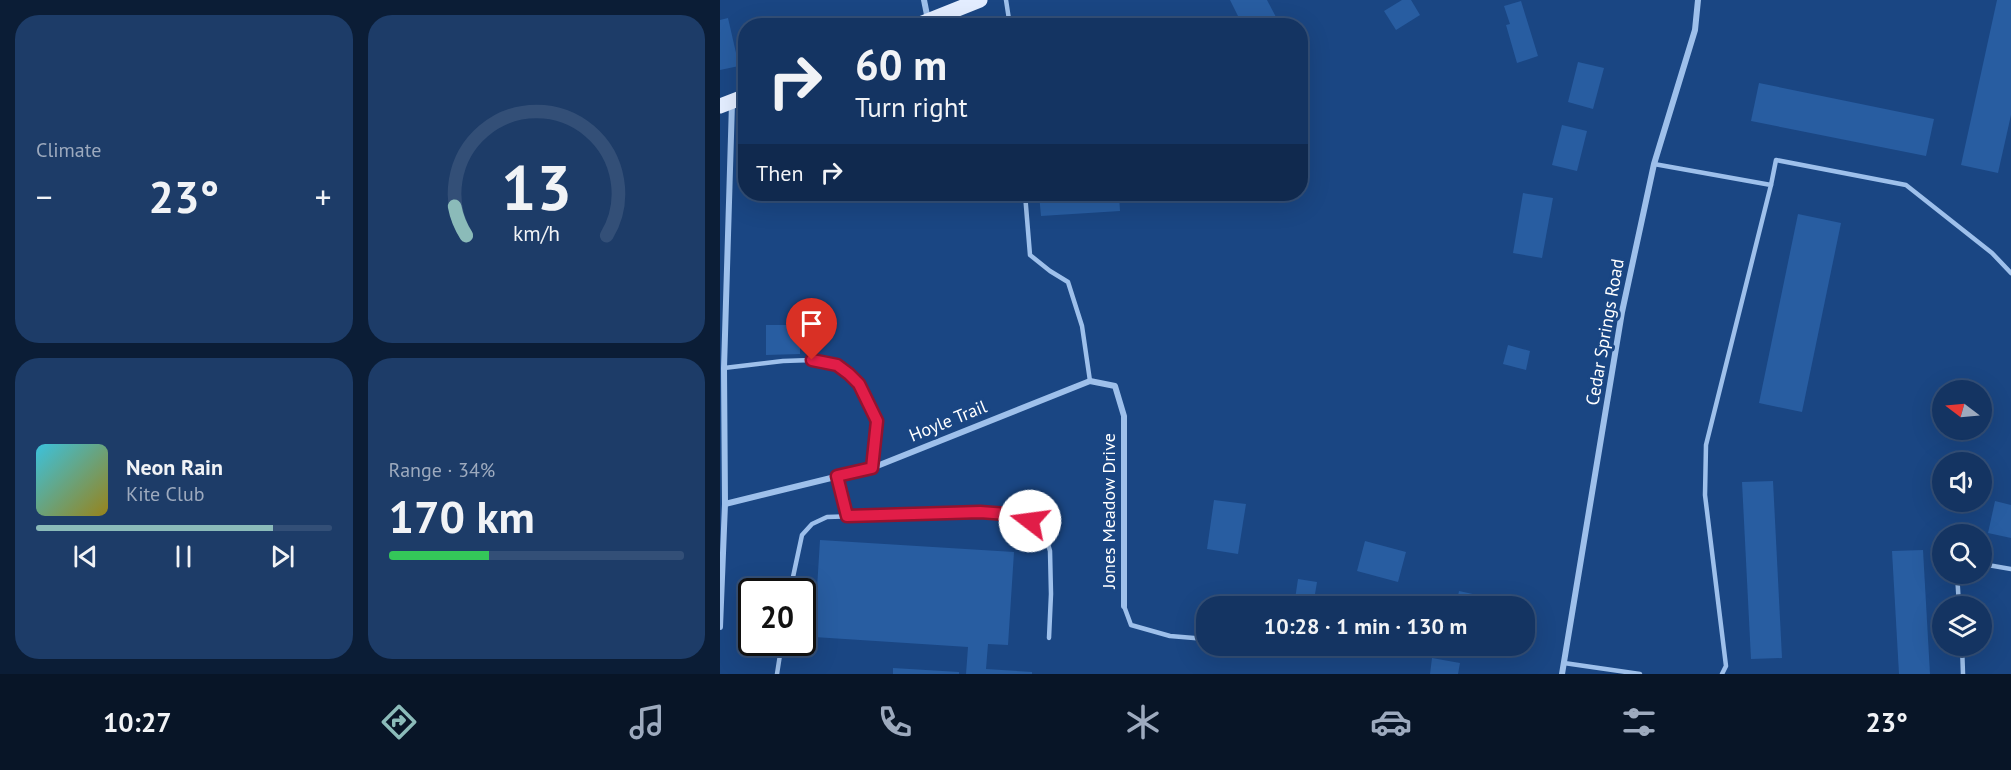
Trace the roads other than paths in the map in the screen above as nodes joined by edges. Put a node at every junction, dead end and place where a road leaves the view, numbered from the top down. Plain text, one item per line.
1 (924, 0) edge
2 (981, 0) edge
3 (1006, 0) edge
4 (1698, 0) edge
5 (922, 18) edge
6 (935, 18) edge
7 (1009, 18) edge
8 (733, 101) edge
9 (1654, 164) junction
10 (1771, 185) junction
11 (1026, 201) edge
12 (2011, 273) edge
13 (724, 368) junction
14 (1090, 381) junction
15 (872, 468) junction
16 (837, 476) junction
17 (725, 504) junction
18 (847, 516) junction
19 (1992, 566) edge
20 (2011, 569) edge
21 (721, 575) edge
22 (793, 578) edge
23 (1124, 606) joint
24 (720, 627) edge
25 (1049, 638) dead end
26 (1196, 638) edge
27 (780, 656) edge
28 (1962, 656) edge
29 (1564, 663) junction
30 (777, 674) edge
31 (1562, 674) edge
32 (1640, 674) edge
33 (1722, 674) edge
34 (1963, 674) edge

1 - 5 street
2 - 6 main road
3 - 7 lane
4 - 9 street, Cedar Springs Road
8 - 13 street
9 - 10 lane
9 - 29 street, Cedar Springs Road
10 - 12 lane
10 - 33 lane
11 - 14 lane
13 - 15 lane
13 - 17 street
14 - 15 street, Hoyle Trail
14 - 23 street, Jones Meadow Drive
15 - 16 street, Hoyle Trail
16 - 17 street, Hoyle Trail
16 - 18 lane
17 - 21 street
18 - 22 lane
18 - 25 lane
19 - 20 lane
21 - 24 street
23 - 26 lane
27 - 30 lane
28 - 34 lane
29 - 31 street, Cedar Springs Road
29 - 32 lane

